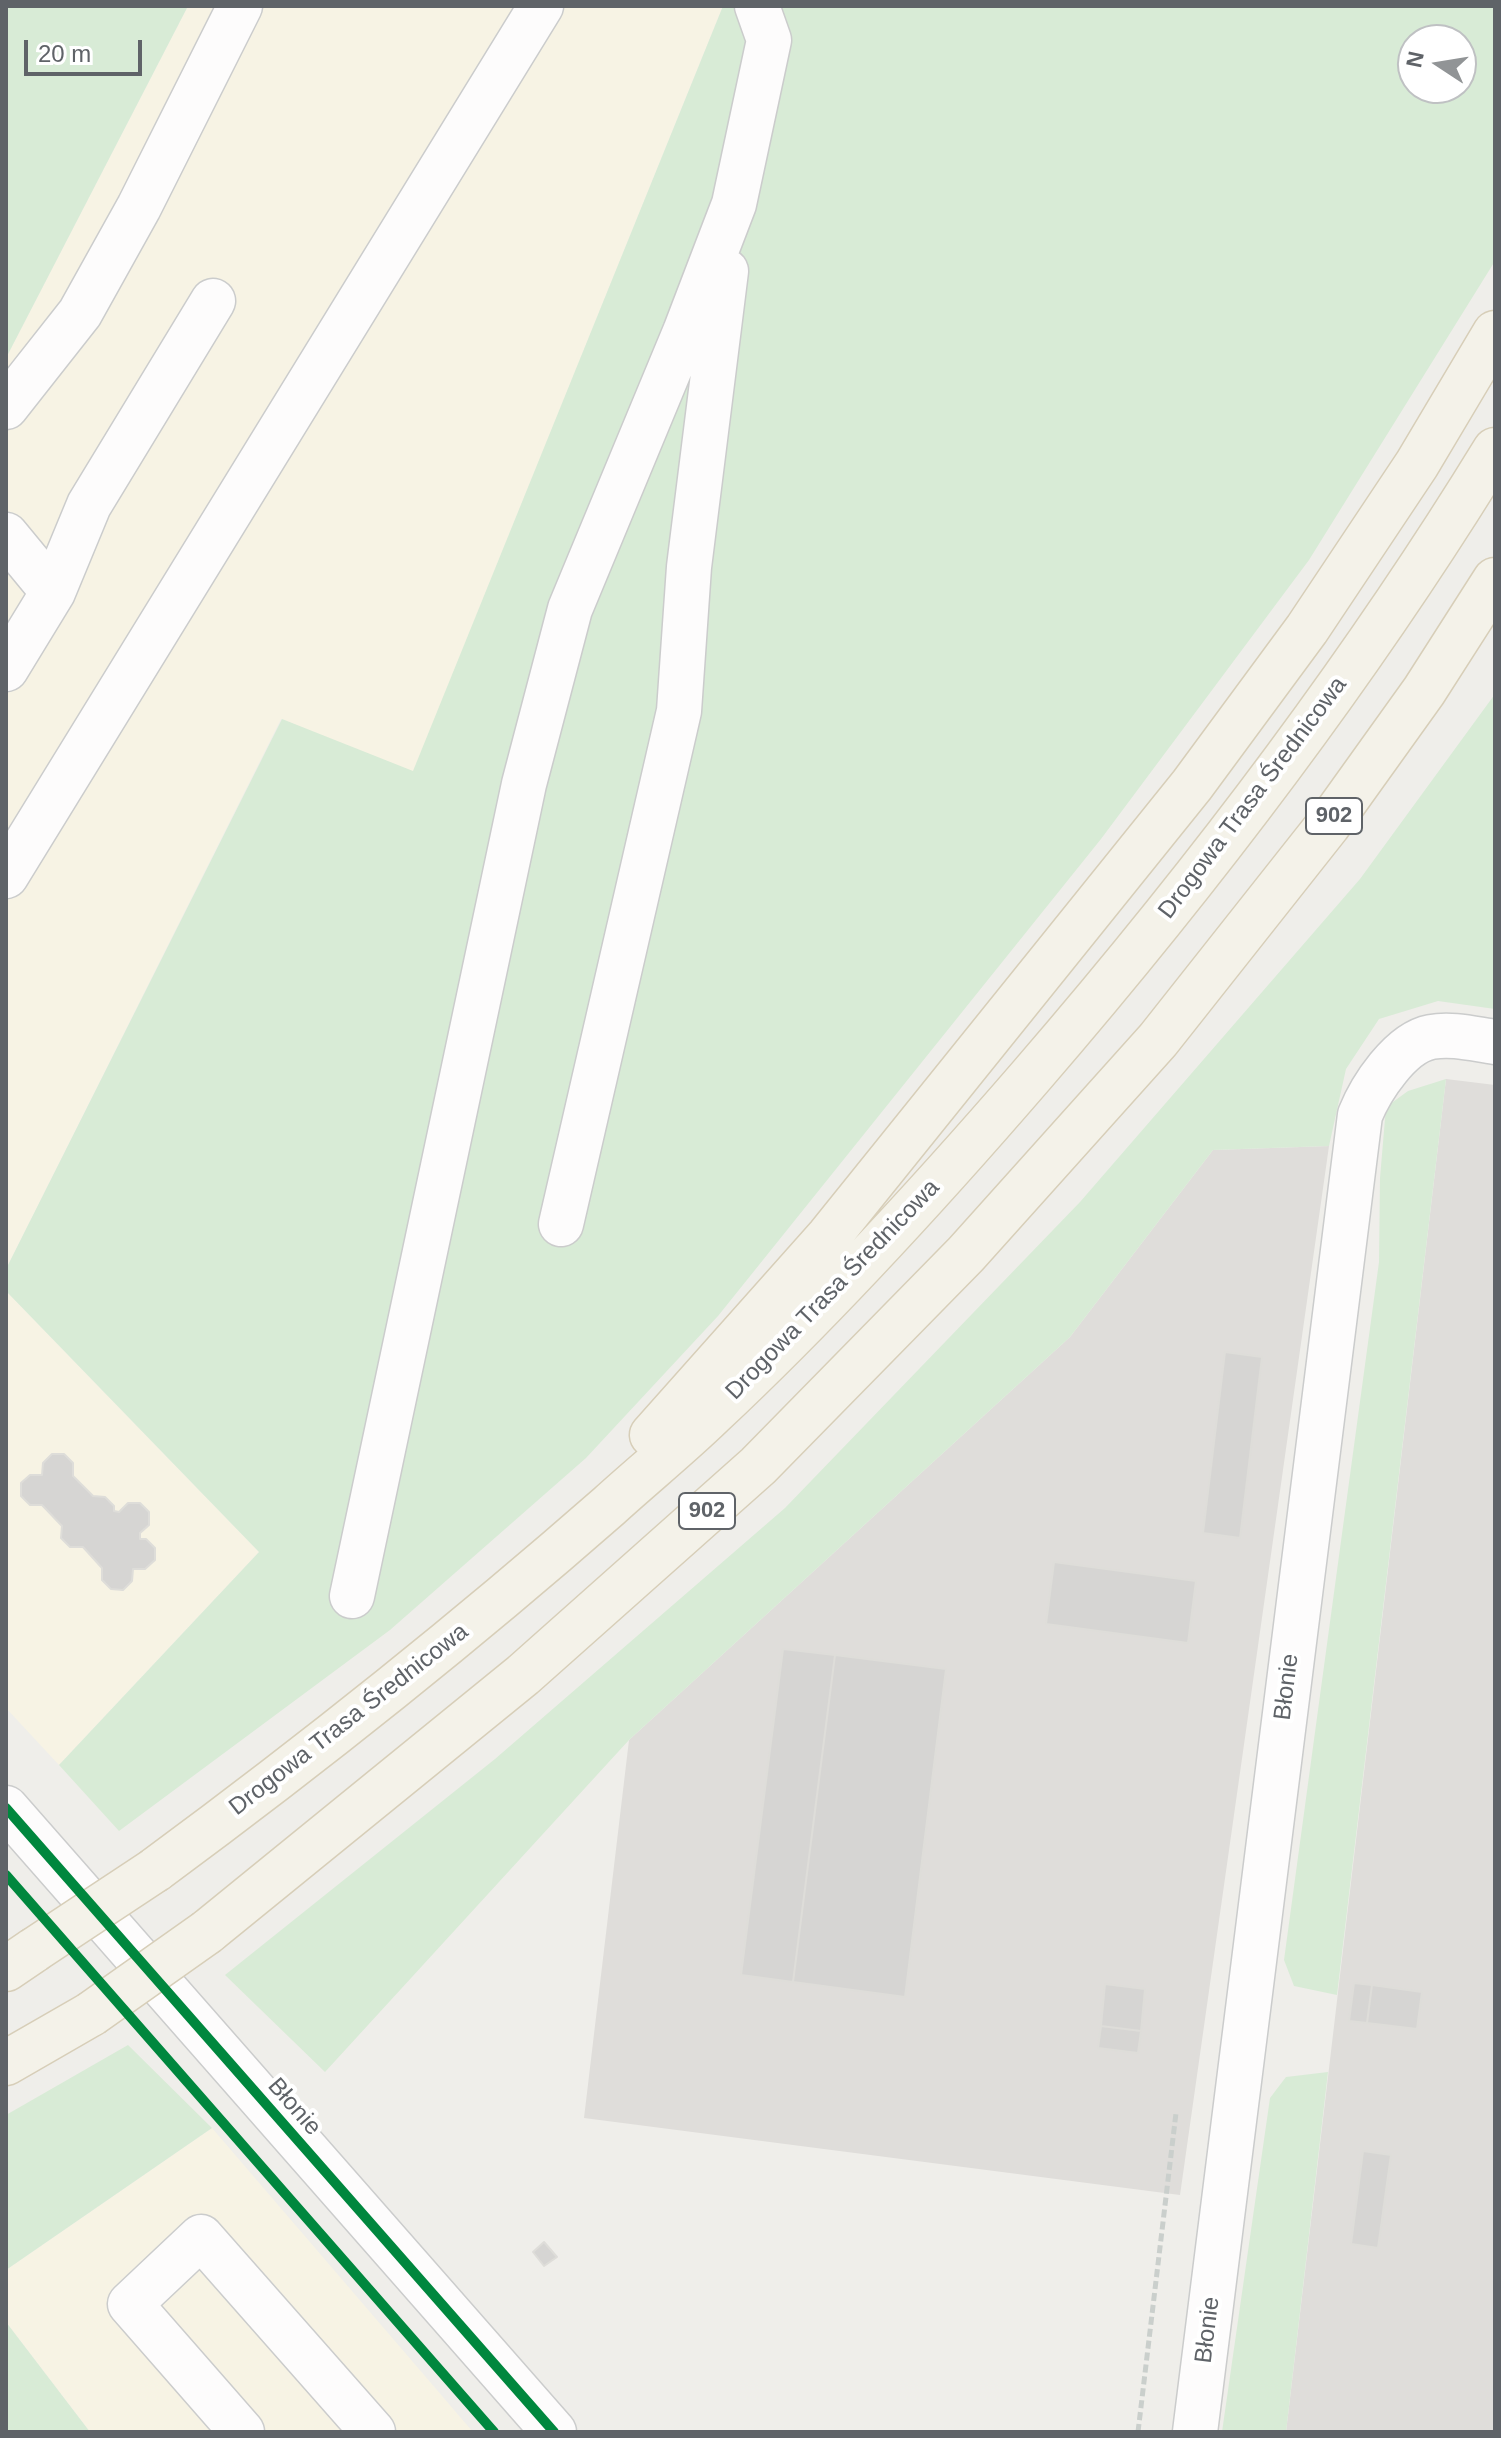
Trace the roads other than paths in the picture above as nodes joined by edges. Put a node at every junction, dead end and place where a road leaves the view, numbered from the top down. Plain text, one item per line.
1 (240, 6) edge
2 (541, 6) edge
3 (757, 6) edge
4 (734, 204) junction
5 (213, 301) dead end
6 (1495, 333) edge
7 (6, 407) edge
8 (1495, 450) edge
9 (6, 535) edge
10 (1495, 580) edge
11 (53, 592) junction
12 (6, 669) edge
13 (6, 876) edge
14 (1495, 1042) edge
15 (561, 1224) dead end
16 (522, 1582) junction
17 (352, 1596) dead end
18 (6, 1808) edge
19 (20, 1959) edge
20 (6, 2063) edge
21 (242, 2432) edge
22 (373, 2432) edge
23 (554, 2432) edge
24 (1195, 2432) edge

1 - 7 street
2 - 13 street
3 - 4 street
4 - 15 street
4 - 17 street
5 - 11 street
6 - 16 main road
8 - 16 main road, Drogowa Trasa Średnicowa
9 - 11 street
10 - 20 main road, 902, bridge
11 - 12 street
14 - 24 street, Błonie
16 - 19 main road, Drogowa Trasa Średnicowa, bridge
18 - 23 street, Błonie
21 - 22 street

